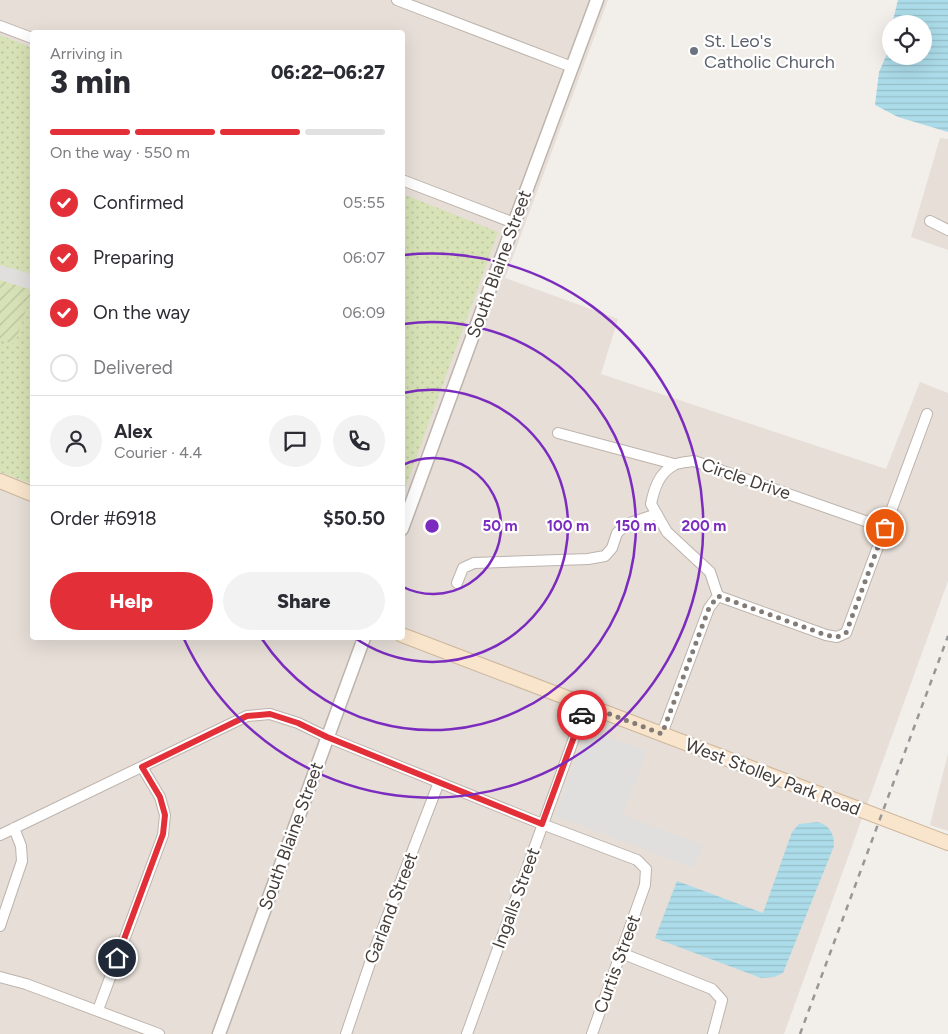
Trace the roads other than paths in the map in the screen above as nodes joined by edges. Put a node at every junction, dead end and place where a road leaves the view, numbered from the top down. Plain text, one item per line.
1 (397, 0) edge
2 (598, 0) edge
3 (0, 26) edge
4 (30, 37) edge
5 (572, 67) junction
6 (405, 181) edge
7 (930, 221) dead end
8 (514, 223) junction
9 (948, 230) edge
10 (927, 414) dead end
11 (558, 433) dead end
12 (674, 464) junction
13 (0, 481) edge
14 (30, 493) edge
15 (657, 514) junction
16 (405, 521) edge
17 (885, 528) junction
18 (458, 583) dead end
19 (718, 596) junction
20 (405, 636) edge
21 (363, 640) edge
22 (586, 705) junction
23 (662, 734) junction
24 (327, 737) junction
25 (142, 767) junction
26 (439, 782) junction
27 (542, 824) junction
28 (14, 828) junction
29 (0, 835) edge
30 (948, 843) edge
31 (0, 926) edge
32 (621, 953) junction
33 (0, 978) edge
34 (98, 1010) junction
35 (159, 1034) edge
36 (219, 1034) edge
37 (346, 1034) edge
38 (467, 1034) edge
39 (592, 1034) edge
40 (714, 1034) edge

1 - 5 street
2 - 5 street, South Blaine Street
3 - 4 street
5 - 8 street, South Blaine Street
6 - 8 street
7 - 9 street
8 - 16 street, South Blaine Street
10 - 17 street
11 - 12 street
12 - 15 street, Circle Drive
12 - 17 street, Circle Drive
13 - 14 main road
15 - 18 street
15 - 19 street, Circle Drive
17 - 19 street
19 - 23 street
20 - 22 main road, West Stolley Park Road
21 - 24 street, South Blaine Street
22 - 23 main road, West Stolley Park Road
22 - 27 street, Ingalls Street
23 - 30 main road, West Stolley Park Road
24 - 25 street
24 - 26 street
24 - 36 street, South Blaine Street
25 - 28 street
25 - 34 street
26 - 27 street
26 - 37 street, Garland Street
27 - 32 street, Curtis Street
27 - 38 street, Ingalls Street
28 - 29 street
28 - 31 street
32 - 39 street, Curtis Street
32 - 40 street
33 - 34 street
34 - 35 street

